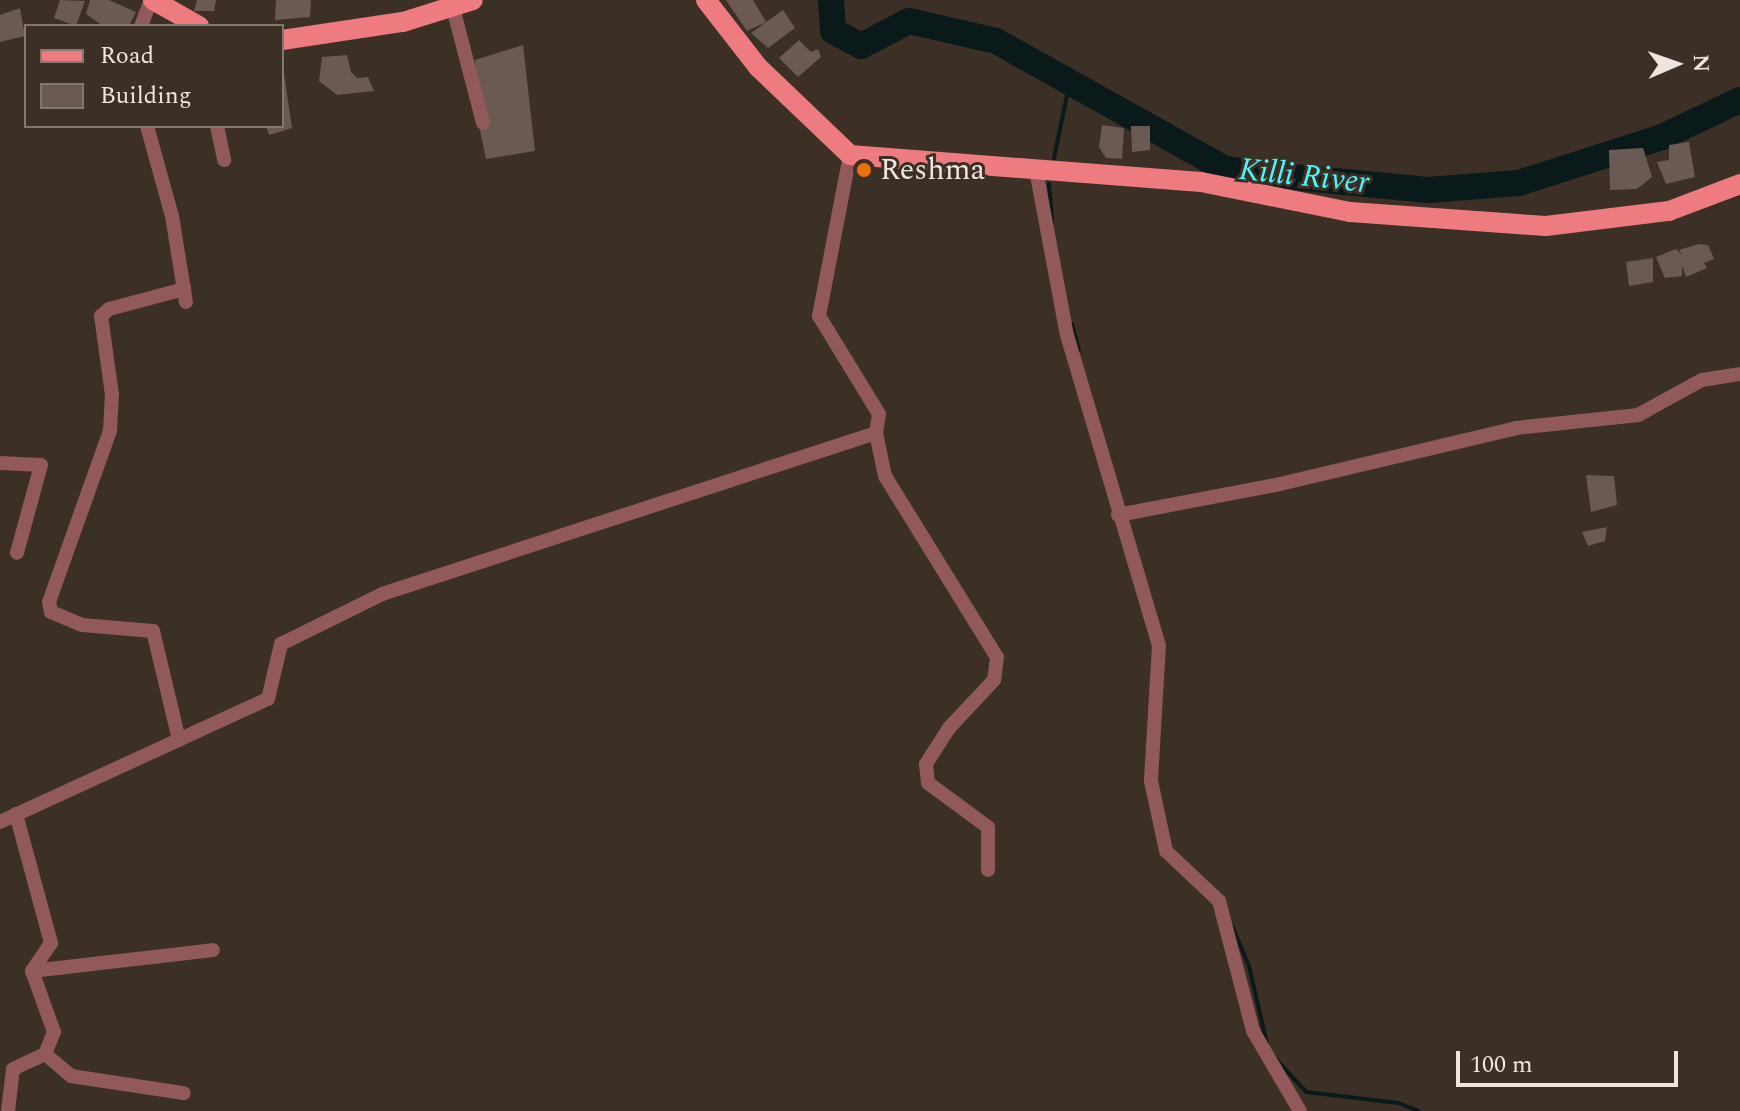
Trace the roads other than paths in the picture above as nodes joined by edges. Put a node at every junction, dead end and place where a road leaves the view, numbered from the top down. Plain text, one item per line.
1 (152, 0) edge
2 (706, 0) edge
3 (458, 2) edge
4 (142, 24) edge
5 (195, 24) edge
6 (284, 40) edge
7 (483, 123) dead end
8 (148, 128) edge
9 (217, 128) edge
10 (850, 155) junction
11 (224, 160) dead end
12 (1036, 170) junction
13 (1740, 184) edge
14 (1740, 374) edge
15 (876, 433) junction
16 (0, 463) edge
17 (1118, 515) junction
18 (17, 553) dead end
19 (179, 740) junction
20 (16, 814) junction
21 (0, 822) edge
22 (988, 870) dead end
23 (213, 950) dead end
24 (32, 971) junction
25 (45, 1054) junction
26 (184, 1093) dead end
27 (8, 1111) edge
28 (1300, 1111) edge

1 - 4 street
1 - 5 main road
2 - 10 main road
3 - 6 main road
3 - 7 street
8 - 19 street
9 - 11 street
10 - 12 main road
10 - 15 street
12 - 13 main road
12 - 17 street
14 - 17 street
15 - 19 street
15 - 22 street
16 - 18 street
17 - 28 street
19 - 20 street
20 - 21 street
20 - 24 street
23 - 24 street
24 - 25 street
25 - 26 street
25 - 27 street

